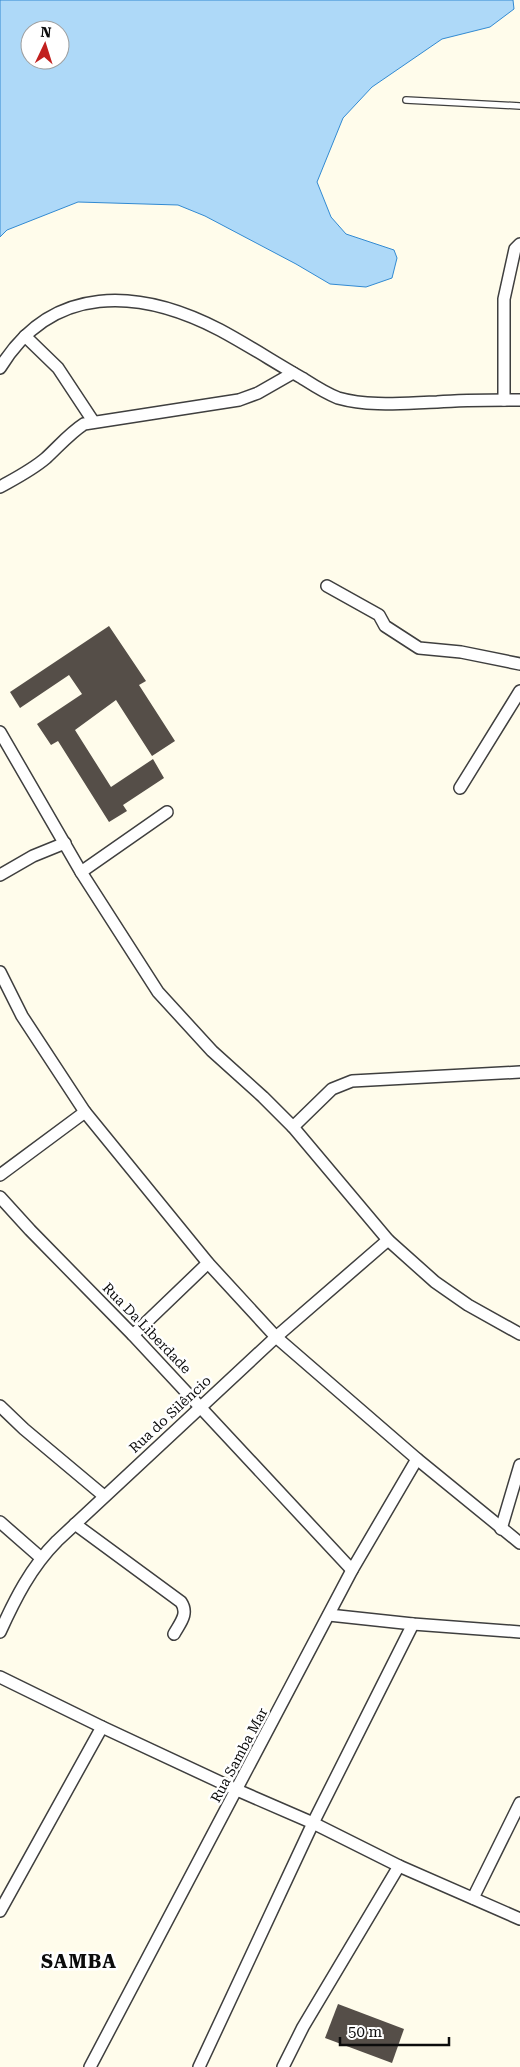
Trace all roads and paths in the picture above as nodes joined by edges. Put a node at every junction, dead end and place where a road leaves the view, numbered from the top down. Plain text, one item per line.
1 (406, 100) dead end
2 (520, 106) edge
3 (520, 244) edge
4 (25, 336) junction
5 (0, 368) edge
6 (293, 373) junction
7 (504, 400) junction
8 (520, 400) edge
9 (93, 421) junction
10 (0, 488) edge
11 (327, 586) dead end
12 (520, 664) edge
13 (520, 691) edge
14 (0, 732) edge
15 (460, 788) dead end
16 (167, 812) dead end
17 (65, 843) junction
18 (81, 872) junction
19 (0, 875) edge
20 (0, 972) edge
21 (520, 1072) edge
22 (85, 1112) junction
23 (293, 1127) junction
24 (0, 1175) edge
25 (0, 1197) edge
26 (388, 1240) junction
27 (208, 1263) junction
28 (520, 1334) edge
29 (133, 1335) junction
30 (276, 1337) junction
31 (0, 1406) edge
32 (200, 1406) junction
33 (417, 1459) junction
34 (520, 1465) edge
35 (104, 1496) junction
36 (0, 1522) edge
37 (75, 1524) junction
38 (501, 1529) junction
39 (520, 1543) edge
40 (40, 1558) junction
41 (352, 1570) junction
42 (329, 1615) junction
43 (413, 1624) junction
44 (0, 1632) edge
45 (520, 1632) edge
46 (174, 1634) dead end
47 (0, 1677) edge
48 (102, 1727) junction
49 (237, 1790) junction
50 (520, 1803) edge
51 (313, 1823) junction
52 (399, 1866) junction
53 (473, 1898) junction
54 (0, 1911) edge
55 (520, 1919) edge
56 (90, 2067) edge
57 (199, 2067) edge
58 (284, 2067) edge

1 - 2 lane
3 - 7 street
4 - 5 street
4 - 6 street
4 - 9 street
6 - 7 street
6 - 9 street
7 - 8 street
9 - 10 street
11 - 12 street
13 - 15 street
14 - 17 street
16 - 18 street
17 - 18 street
17 - 19 street
18 - 23 street
20 - 22 street
21 - 23 street
22 - 24 street
22 - 27 street
23 - 26 street
25 - 29 street, Rua Da Liberdade
26 - 28 street
26 - 30 street, Rua do Silêncio
27 - 29 street
27 - 30 street
29 - 32 street, Rua Da Liberdade
30 - 32 street, Rua do Silêncio
30 - 33 street
31 - 35 street
32 - 35 street, Rua do Silêncio
32 - 41 street, Rua Da Liberdade
33 - 38 street
33 - 41 street, Rua Samba Mar
34 - 38 street
35 - 37 street, Rua do Silêncio
36 - 40 street
37 - 40 street, Rua do Silêncio
37 - 46 street
38 - 39 street
40 - 44 street, Rua do Silêncio
41 - 42 street, Rua Samba Mar
42 - 43 street
42 - 49 street, Rua Samba Mar
43 - 45 street
43 - 51 street
47 - 48 street
48 - 49 street
48 - 54 street
49 - 51 street
49 - 56 street, Rua Samba Mar
50 - 53 street
51 - 52 street
51 - 57 street
52 - 53 street
52 - 58 street
53 - 55 street

